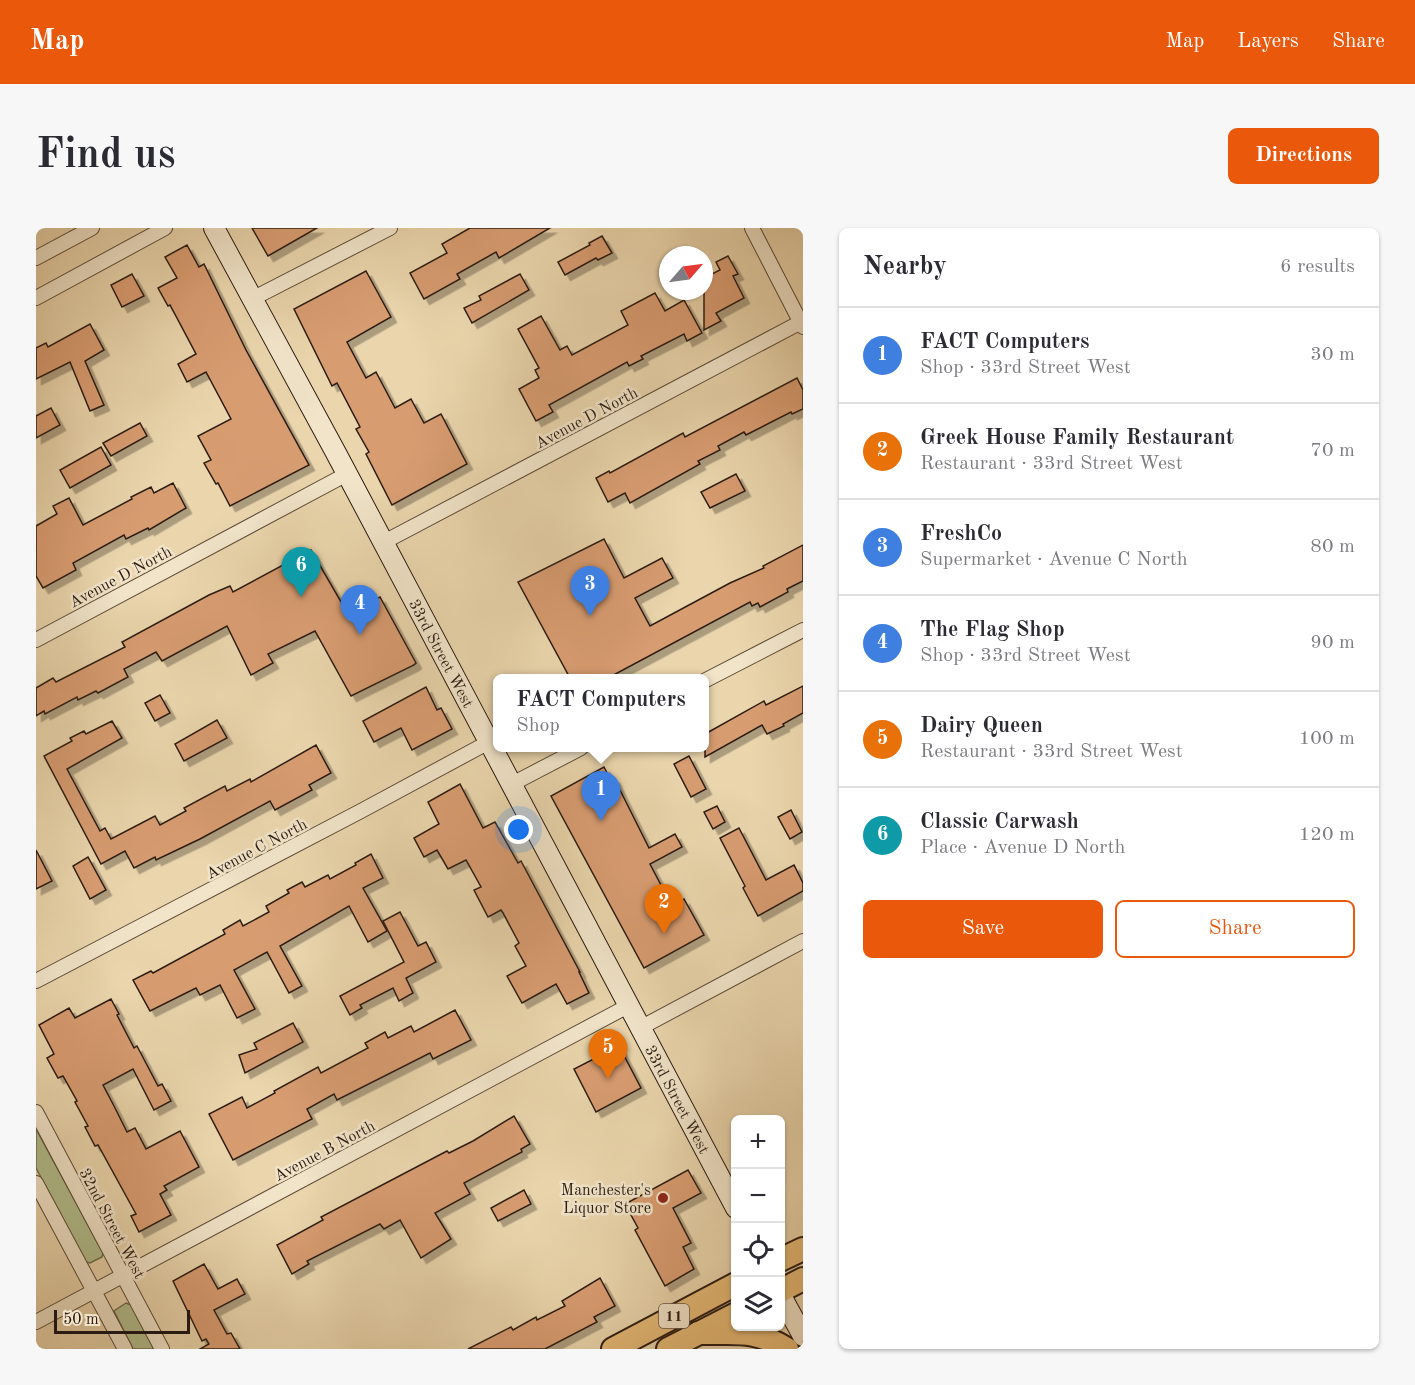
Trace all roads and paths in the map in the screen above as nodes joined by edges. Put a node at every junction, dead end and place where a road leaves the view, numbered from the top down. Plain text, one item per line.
1 (92, 228) edge
2 (165, 228) edge
3 (214, 228) edge
4 (390, 228) edge
5 (752, 228) edge
6 (36, 258) edge
7 (36, 298) edge
8 (252, 299) junction
9 (802, 323) edge
10 (347, 474) junction
11 (384, 542) junction
12 (803, 630) edge
13 (36, 640) edge
14 (709, 679) edge
15 (489, 742) junction
16 (493, 749) edge
17 (494, 752) edge
18 (572, 752) edge
19 (512, 784) junction
20 (803, 941) edge
21 (36, 981) edge
22 (628, 1006) junction
23 (640, 1028) junction
24 (36, 1112) edge
25 (36, 1183) edge
26 (731, 1200) edge
27 (803, 1249) edge
28 (785, 1258) edge
29 (122, 1276) junction
30 (803, 1279) edge
31 (731, 1286) edge
32 (785, 1289) edge
33 (94, 1291) junction
34 (785, 1302) edge
35 (731, 1316) edge
36 (36, 1322) edge
37 (698, 1333) junction
38 (803, 1336) edge
39 (125, 1349) edge
40 (162, 1349) edge
41 (613, 1349) edge
42 (668, 1349) edge
43 (787, 1349) edge

1 - 6 street
2 - 7 street
3 - 8 main road, 33rd Street West
4 - 8 street
5 - 9 street
8 - 10 main road, 33rd Street West
9 - 11 street, Avenue D North
10 - 11 main road, 33rd Street West
10 - 13 street, Avenue D North
11 - 15 main road, 33rd Street West
12 - 14 street
15 - 16 main road, 33rd Street West
15 - 21 street, Avenue C North
17 - 19 main road, 33rd Street West
18 - 19 street
19 - 22 main road, 33rd Street West
20 - 23 street
22 - 23 main road, 33rd Street West
22 - 29 street, Avenue B North
23 - 26 main road, 33rd Street West
24 - 29 street, 32nd Street West
25 - 33 street
27 - 28 main road
29 - 33 street, Avenue B North
29 - 40 street, 32nd Street West
30 - 32 main road
31 - 41 main road, 11
33 - 36 street, Avenue B North
33 - 39 street
34 - 38 main road
35 - 37 main road, 11
37 - 42 main road, 11
37 - 43 main road

